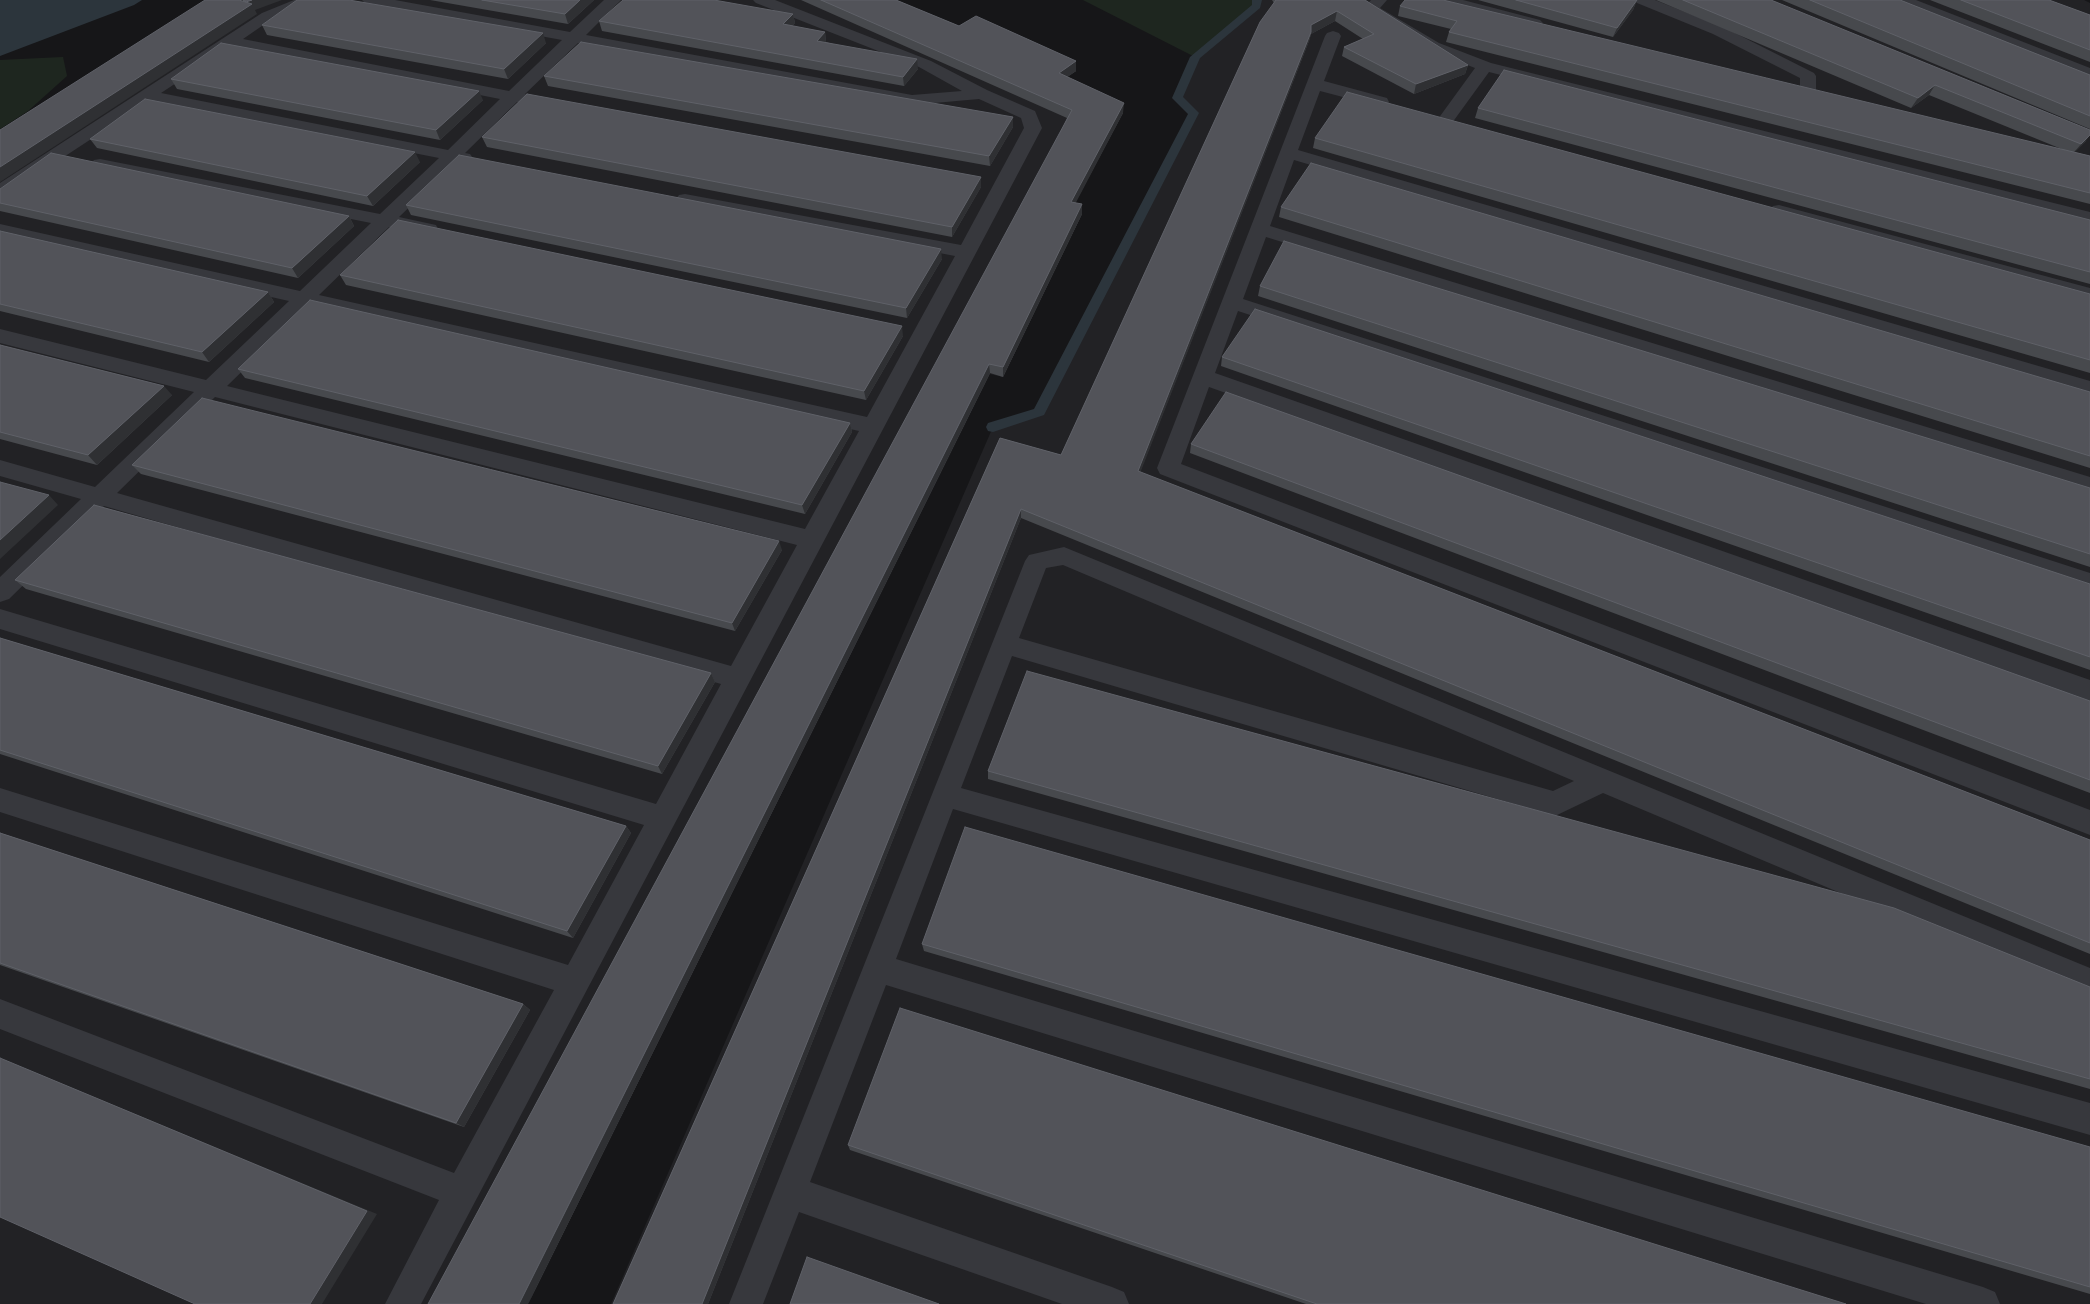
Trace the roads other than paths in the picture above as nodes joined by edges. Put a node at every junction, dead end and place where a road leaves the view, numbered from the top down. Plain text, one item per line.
1 (307, 0) edge
2 (370, 0) edge
3 (613, 0) edge
4 (761, 0) edge
5 (1379, 0) edge
6 (1445, 0) edge
7 (1642, 0) edge
8 (1902, 0) edge
9 (1550, 26) edge
10 (1333, 36) dead end
11 (575, 39) junction
12 (229, 41) junction
13 (1485, 66) junction
14 (2090, 74) edge
15 (1315, 84) junction
16 (1789, 86) edge
17 (1808, 91) junction
18 (981, 94) junction
19 (146, 95) junction
20 (1827, 96) edge
21 (513, 97) junction
22 (543, 102) edge
23 (1399, 107) edge
24 (1428, 114) edge
25 (1446, 120) junction
26 (1466, 125) edge
27 (1288, 153) junction
28 (55, 155) junction
29 (452, 155) junction
30 (482, 161) edge
31 (0, 192) edge
32 (666, 196) edge
33 (1763, 205) edge
34 (2090, 218) edge
35 (385, 220) junction
36 (1259, 229) junction
37 (0, 230) edge
38 (444, 232) edge
39 (966, 252) junction
40 (2090, 294) edge
41 (305, 298) junction
42 (1232, 302) junction
43 (0, 336) edge
44 (1203, 377) junction
45 (2090, 388) edge
46 (210, 389) junction
47 (873, 426) junction
48 (0, 468) edge
49 (2090, 485) edge
50 (100, 496) junction
51 (812, 540) junction
52 (2090, 582) edge
53 (0, 592) edge
54 (0, 619) edge
55 (1004, 644) junction
56 (738, 678) junction
57 (2090, 691) edge
58 (1602, 780) junction
59 (945, 795) junction
60 (0, 800) edge
61 (663, 818) junction
62 (2090, 823) edge
63 (878, 968) junction
64 (575, 982) junction
65 (2090, 983) edge
66 (0, 1014) edge
67 (2090, 1119) edge
68 (790, 1192) junction
69 (462, 1193) junction
70 (402, 1304) edge
71 (746, 1304) edge
72 (1112, 1304) edge
73 (1983, 1304) edge

1 - 12 lane
2 - 11 lane
3 - 11 lane
4 - 18 lane
5 - 13 lane
6 - 9 lane
7 - 17 lane
8 - 14 lane
10 - 15 lane
11 - 18 lane
11 - 21 lane
12 - 19 lane
12 - 21 lane
13 - 25 lane
13 - 34 lane
15 - 23 lane
15 - 27 lane
16 - 17 lane
17 - 20 lane
18 - 39 lane
19 - 28 lane
19 - 29 lane
21 - 22 lane
21 - 29 lane
24 - 25 lane
25 - 26 lane
27 - 36 lane
27 - 45 lane
28 - 31 lane
28 - 35 lane
29 - 30 lane
29 - 35 lane
32 - 39 lane
33 - 40 lane
35 - 38 lane
35 - 41 lane
36 - 42 lane
36 - 49 lane
37 - 41 lane
39 - 47 lane
41 - 46 lane
41 - 47 lane
42 - 44 lane
42 - 52 lane
43 - 46 lane
44 - 57 lane
44 - 62 lane
46 - 50 lane
46 - 51 lane
47 - 51 lane
48 - 50 lane
50 - 53 lane
50 - 56 lane
51 - 56 lane
54 - 61 lane
55 - 58 lane
55 - 58 lane
55 - 59 lane
56 - 61 lane
58 - 65 lane
59 - 63 lane
59 - 67 lane
60 - 64 lane
61 - 64 lane
63 - 68 lane
63 - 73 lane
64 - 69 lane
66 - 69 lane
68 - 71 lane
68 - 72 lane
69 - 70 lane

